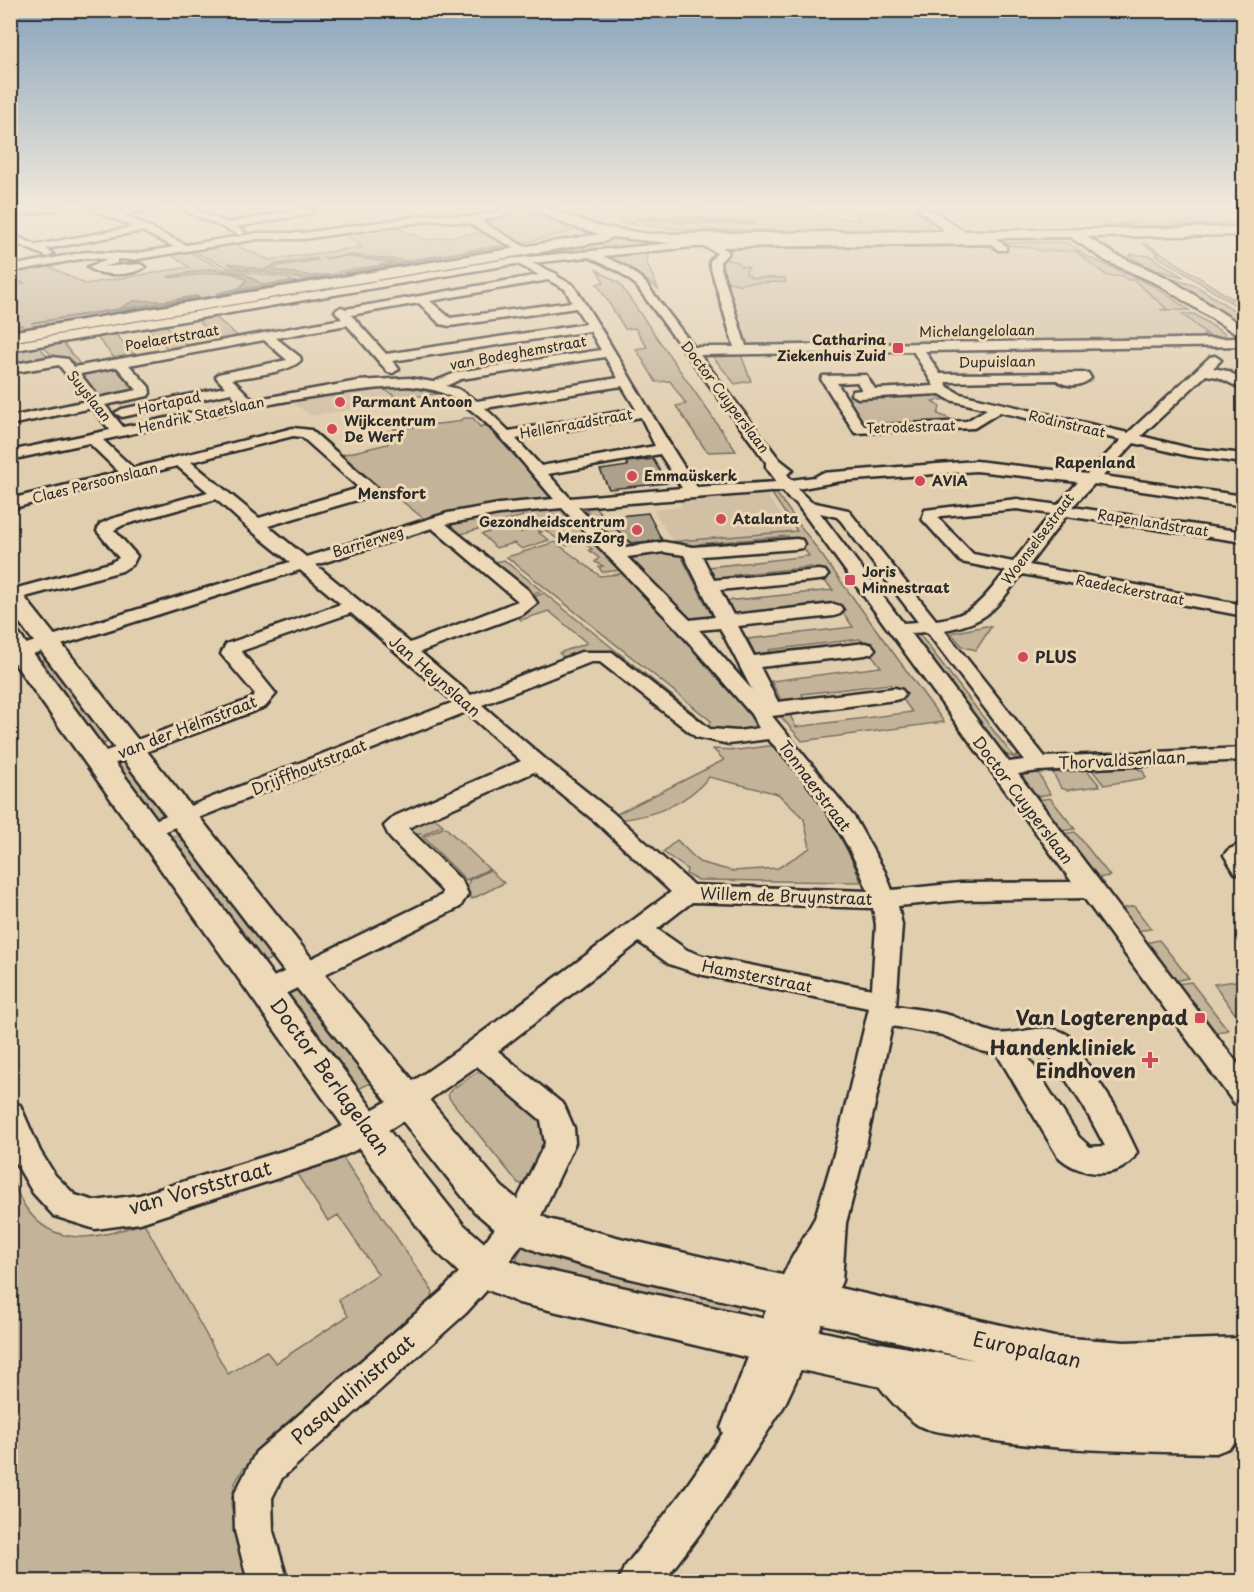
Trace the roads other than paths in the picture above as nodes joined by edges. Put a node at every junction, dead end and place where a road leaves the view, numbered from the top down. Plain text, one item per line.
1 (370, 281) edge
2 (522, 281) edge
3 (559, 281) edge
4 (638, 281) edge
5 (720, 281) edge
6 (1157, 281) edge
7 (581, 282) dead end
8 (569, 287) junction
9 (312, 291) junction
10 (1191, 299) junction
11 (422, 300) junction
12 (579, 304) junction
13 (241, 307) junction
14 (187, 316) junction
15 (347, 317) junction
16 (136, 326) junction
17 (593, 327) junction
18 (1244, 328) edge
19 (84, 334) junction
20 (1244, 334) edge
21 (269, 335) junction
22 (10, 337) edge
23 (1214, 344) junction
24 (1244, 344) edge
25 (217, 345) junction
26 (916, 346) junction
27 (10, 347) edge
28 (741, 349) junction
29 (689, 351) junction
30 (608, 353) junction
31 (165, 354) junction
32 (384, 358) junction
33 (116, 363) junction
34 (10, 369) edge
35 (1202, 370) junction
36 (70, 372) junction
37 (1060, 376) dead end
38 (934, 378) junction
39 (626, 381) junction
40 (392, 382) junction
41 (434, 386) junction
42 (1244, 386) edge
43 (232, 389) junction
44 (943, 390) junction
45 (96, 404) junction
46 (249, 404) junction
47 (475, 406) junction
48 (998, 407) junction
49 (645, 412) junction
50 (106, 416) junction
51 (10, 421) edge
52 (119, 432) junction
53 (506, 436) junction
54 (93, 438) junction
55 (1131, 438) junction
56 (664, 449) junction
57 (10, 456) edge
58 (1244, 459) edge
59 (180, 461) junction
60 (578, 463) junction
61 (538, 471) junction
62 (130, 474) junction
63 (1089, 478) junction
64 (795, 489) junction
65 (692, 492) junction
66 (218, 494) junction
67 (592, 500) junction
68 (1244, 501) edge
69 (567, 503) junction
70 (10, 504) edge
71 (1063, 509) junction
72 (434, 522) junction
73 (254, 525) junction
74 (1244, 537) edge
75 (796, 543) dead end
76 (691, 552) junction
77 (615, 554) junction
78 (301, 563) junction
79 (1016, 568) junction
80 (819, 575) dead end
81 (708, 586) junction
82 (11, 595) edge
83 (353, 606) junction
84 (834, 610) dead end
85 (1244, 611) edge
86 (725, 622) junction
87 (932, 625) junction
88 (685, 626) junction
89 (897, 629) junction
90 (22, 647) edge
91 (865, 649) dead end
92 (406, 650) junction
93 (749, 662) junction
94 (895, 694) dead end
95 (467, 704) junction
96 (768, 717) junction
97 (130, 749) junction
98 (1244, 754) edge
99 (100, 760) junction
100 (536, 764) junction
101 (1039, 764) junction
102 (1001, 770) junction
103 (183, 817) junction
104 (150, 830) junction
105 (1244, 850) edge
106 (1244, 867) edge
107 (1089, 889) junction
108 (687, 893) junction
109 (884, 900) junction
110 (639, 929) junction
111 (304, 973) junction
112 (268, 991) junction
113 (883, 1007) junction
114 (1005, 1044) dead end
115 (478, 1051) junction
116 (1244, 1095) edge
117 (409, 1103) junction
118 (10, 1113) edge
119 (366, 1129) junction
120 (518, 1224) junction
121 (484, 1269) junction
122 (802, 1300) junction
123 (782, 1344) junction
124 (1244, 1359) edge
125 (882, 1366) junction
126 (1244, 1397) edge
127 (1244, 1410) edge
128 (268, 1581) edge
129 (638, 1581) edge

1 - 9 main road
2 - 11 street, Poelaertstraat
3 - 8 street
4 - 29 street, Doctor Cuyperslaan
5 - 28 street
6 - 10 main road
7 - 8 street
8 - 12 street
9 - 13 street
9 - 15 street
9 - 22 main road
10 - 18 main road
10 - 20 main road
11 - 12 street
11 - 15 street, Poelaertstraat
12 - 17 street
13 - 14 street
13 - 21 street
14 - 16 street
14 - 25 street
15 - 21 street, Poelaertstraat
15 - 32 street
16 - 19 street
16 - 31 street
17 - 30 street
17 - 32 street
19 - 27 street
19 - 33 street
21 - 25 street, Poelaertstraat
21 - 43 street
23 - 24 street, Michelangelolaan
23 - 26 street, Michelangelolaan
23 - 35 street, Woenselsestraat
25 - 31 street, Poelaertstraat
26 - 28 street, Michelangelolaan
26 - 38 street
28 - 29 street, Michelangelolaan
29 - 64 street, Doctor Cuyperslaan
30 - 39 street
30 - 41 street, van Bodeghemstraat
31 - 33 street, Poelaertstraat
32 - 40 street
33 - 36 street, Poelaertstraat
33 - 45 street
34 - 36 street, Suyslaan
35 - 42 street
35 - 55 street, Woenselsestraat
36 - 45 street, Suyslaan
37 - 38 street, Dupuislaan
38 - 44 street
39 - 47 street
39 - 49 street
40 - 41 street, Hendrik Staetslaan
40 - 46 street, Hendrik Staetslaan
41 - 47 street, Tonnaerstraat
43 - 46 street
43 - 50 street, Hortapad
44 - 48 street, Rodinstraat
44 - 48 street, Tetrodestraat
45 - 50 street, Suyslaan
45 - 51 street
46 - 52 street, Hendrik Staetslaan
47 - 53 street, Tonnaerstraat
48 - 55 street, Rodinstraat
49 - 53 street, Hellenraadstraat
49 - 56 street
50 - 52 street, Suyslaan
52 - 54 street, Hendrik Staetslaan
53 - 61 street, Tonnaerstraat
54 - 57 street, Hendrik Staetslaan
54 - 62 street
55 - 58 street, Rodinstraat
55 - 63 street, Woenselsestraat
56 - 60 street
56 - 65 street
59 - 62 street, Claes Persoonslaan
59 - 66 street, Jan Heynslaan
59 - 73 street, Claes Persoonslaan
60 - 61 street
60 - 67 street
61 - 69 street, Tonnaerstraat
62 - 70 street, Claes Persoonslaan
63 - 64 street
63 - 68 street
63 - 71 street, Woenselsestraat
64 - 65 street, Barrierweg
64 - 87 street, Doctor Cuyperslaan
64 - 89 street, Doctor Cuyperslaan
65 - 67 street, Barrierweg
66 - 73 street, Jan Heynslaan
66 - 82 street
67 - 69 street, Barrierweg
69 - 72 street, Barrierweg
69 - 77 street, Tonnaerstraat
71 - 74 street, Rapenlandstraat
71 - 79 street, Woenselsestraat
71 - 79 street, Rapenlandstraat
72 - 78 street, Barrierweg
72 - 92 street
73 - 78 street, Jan Heynslaan
75 - 76 street
76 - 77 street
76 - 81 street
77 - 88 street, Tonnaerstraat
78 - 83 street, Jan Heynslaan
78 - 90 street, Barrierweg
79 - 85 street, Raedeckerstraat
79 - 87 street, Woenselsestraat
80 - 81 street
81 - 86 street
82 - 90 main road, Doctor Berlagelaan
83 - 92 street, Jan Heynslaan
83 - 97 street, van der Helmstraat
84 - 86 street
86 - 88 street
86 - 93 street
87 - 89 street, Woenselsestraat
87 - 101 street, Doctor Cuyperslaan
88 - 96 street, Tonnaerstraat
89 - 102 street, Doctor Cuyperslaan
90 - 97 main road, Doctor Berlagelaan
90 - 99 main road, Doctor Berlagelaan
91 - 93 street
92 - 95 street, Jan Heynslaan
93 - 96 street
94 - 96 street, Drijffhoutstraat
95 - 96 street, Drijffhoutstraat
95 - 100 street, Jan Heynslaan
95 - 103 street, Drijffhoutstraat
96 - 109 street, Tonnaerstraat
97 - 99 street, van der Helmstraat
97 - 103 main road, Doctor Berlagelaan
98 - 101 street, Thorvaldsenlaan
99 - 104 main road, Doctor Berlagelaan
100 - 108 street, Jan Heynslaan
100 - 111 street
101 - 102 street, Thorvaldsenlaan
102 - 107 street, Doctor Cuyperslaan
103 - 104 street, Drijffhoutstraat
103 - 111 main road, Doctor Berlagelaan
104 - 112 main road, Doctor Berlagelaan
105 - 106 street
107 - 109 street, Willem de Bruynstraat
107 - 116 street, Doctor Cuyperslaan
108 - 109 street, Willem de Bruynstraat
108 - 110 street, Willem de Bruynstraat
109 - 113 street, Tonnaerstraat
110 - 113 street, Hamsterstraat
110 - 115 street, Willem de Bruynstraat
111 - 112 street
111 - 117 main road, Doctor Berlagelaan
112 - 119 main road, Doctor Berlagelaan
113 - 114 street
113 - 122 street, Tonnaerstraat
115 - 117 street, Willem de Bruynstraat
115 - 120 street
117 - 119 street, van Vorststraat
117 - 120 main road, Doctor Berlagelaan
118 - 119 street, van Vorststraat
119 - 121 main road, Doctor Berlagelaan
120 - 121 street, Pasqualinistraat
120 - 122 main road, Doctor Berlagelaan
121 - 123 main road, Doctor Berlagelaan
121 - 128 street, Pasqualinistraat
122 - 123 street, Tonnaerstraat
122 - 124 main road, Europalaan
123 - 125 main road, Europalaan
123 - 129 street, Tonnaerstraat
125 - 126 main road, Europalaan
125 - 127 street

